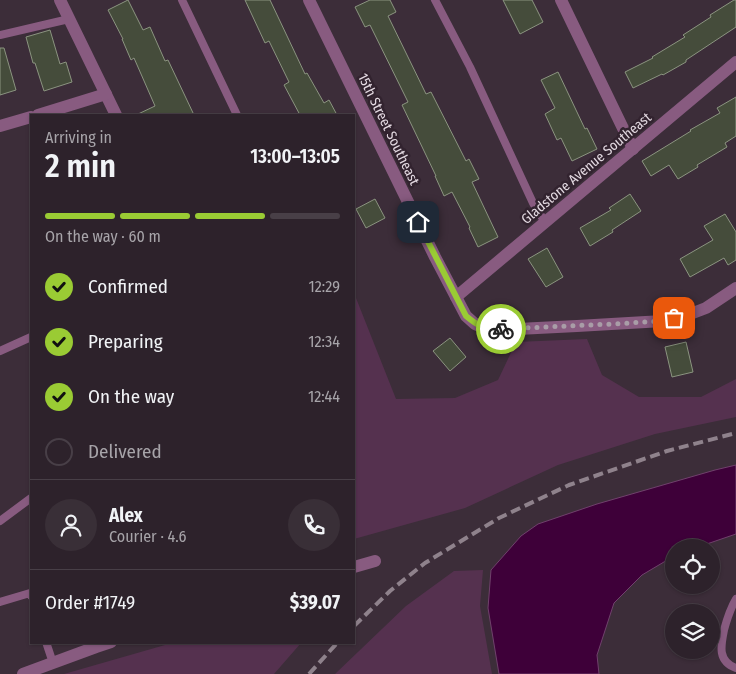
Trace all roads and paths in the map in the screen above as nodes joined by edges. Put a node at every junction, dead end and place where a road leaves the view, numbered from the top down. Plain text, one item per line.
1 (60, 0) edge
2 (182, 0) edge
3 (309, 0) edge
4 (435, 0) edge
5 (561, 0) edge
6 (69, 19) junction
7 (0, 35) edge
8 (736, 62) edge
9 (106, 94) junction
10 (41, 114) edge
11 (116, 114) edge
12 (236, 114) edge
13 (30, 117) edge
14 (0, 126) edge
15 (633, 148) junction
16 (545, 222) junction
17 (736, 288) edge
18 (456, 297) junction
19 (30, 337) edge
20 (0, 351) edge
21 (30, 499) edge
22 (0, 521) edge
23 (375, 561) dead end
24 (355, 567) edge
25 (30, 593) edge
26 (736, 599) edge
27 (0, 602) edge
28 (47, 644) edge
29 (105, 644) edge
30 (53, 663) junction
31 (736, 668) edge
32 (23, 674) edge

1 - 6 street
2 - 12 lane
3 - 18 street, 15th Street Southeast
4 - 16 lane
5 - 15 street
6 - 7 lane
6 - 9 street
8 - 15 street, Gladstone Avenue Southeast
9 - 10 street
9 - 11 street
13 - 14 street
15 - 16 street, Gladstone Avenue Southeast
16 - 18 street, Gladstone Avenue Southeast
17 - 18 street, 15th Street Southeast
19 - 20 lane
21 - 22 lane
23 - 24 street
25 - 27 lane
26 - 31 lane
28 - 30 lane
29 - 30 street
30 - 32 street

